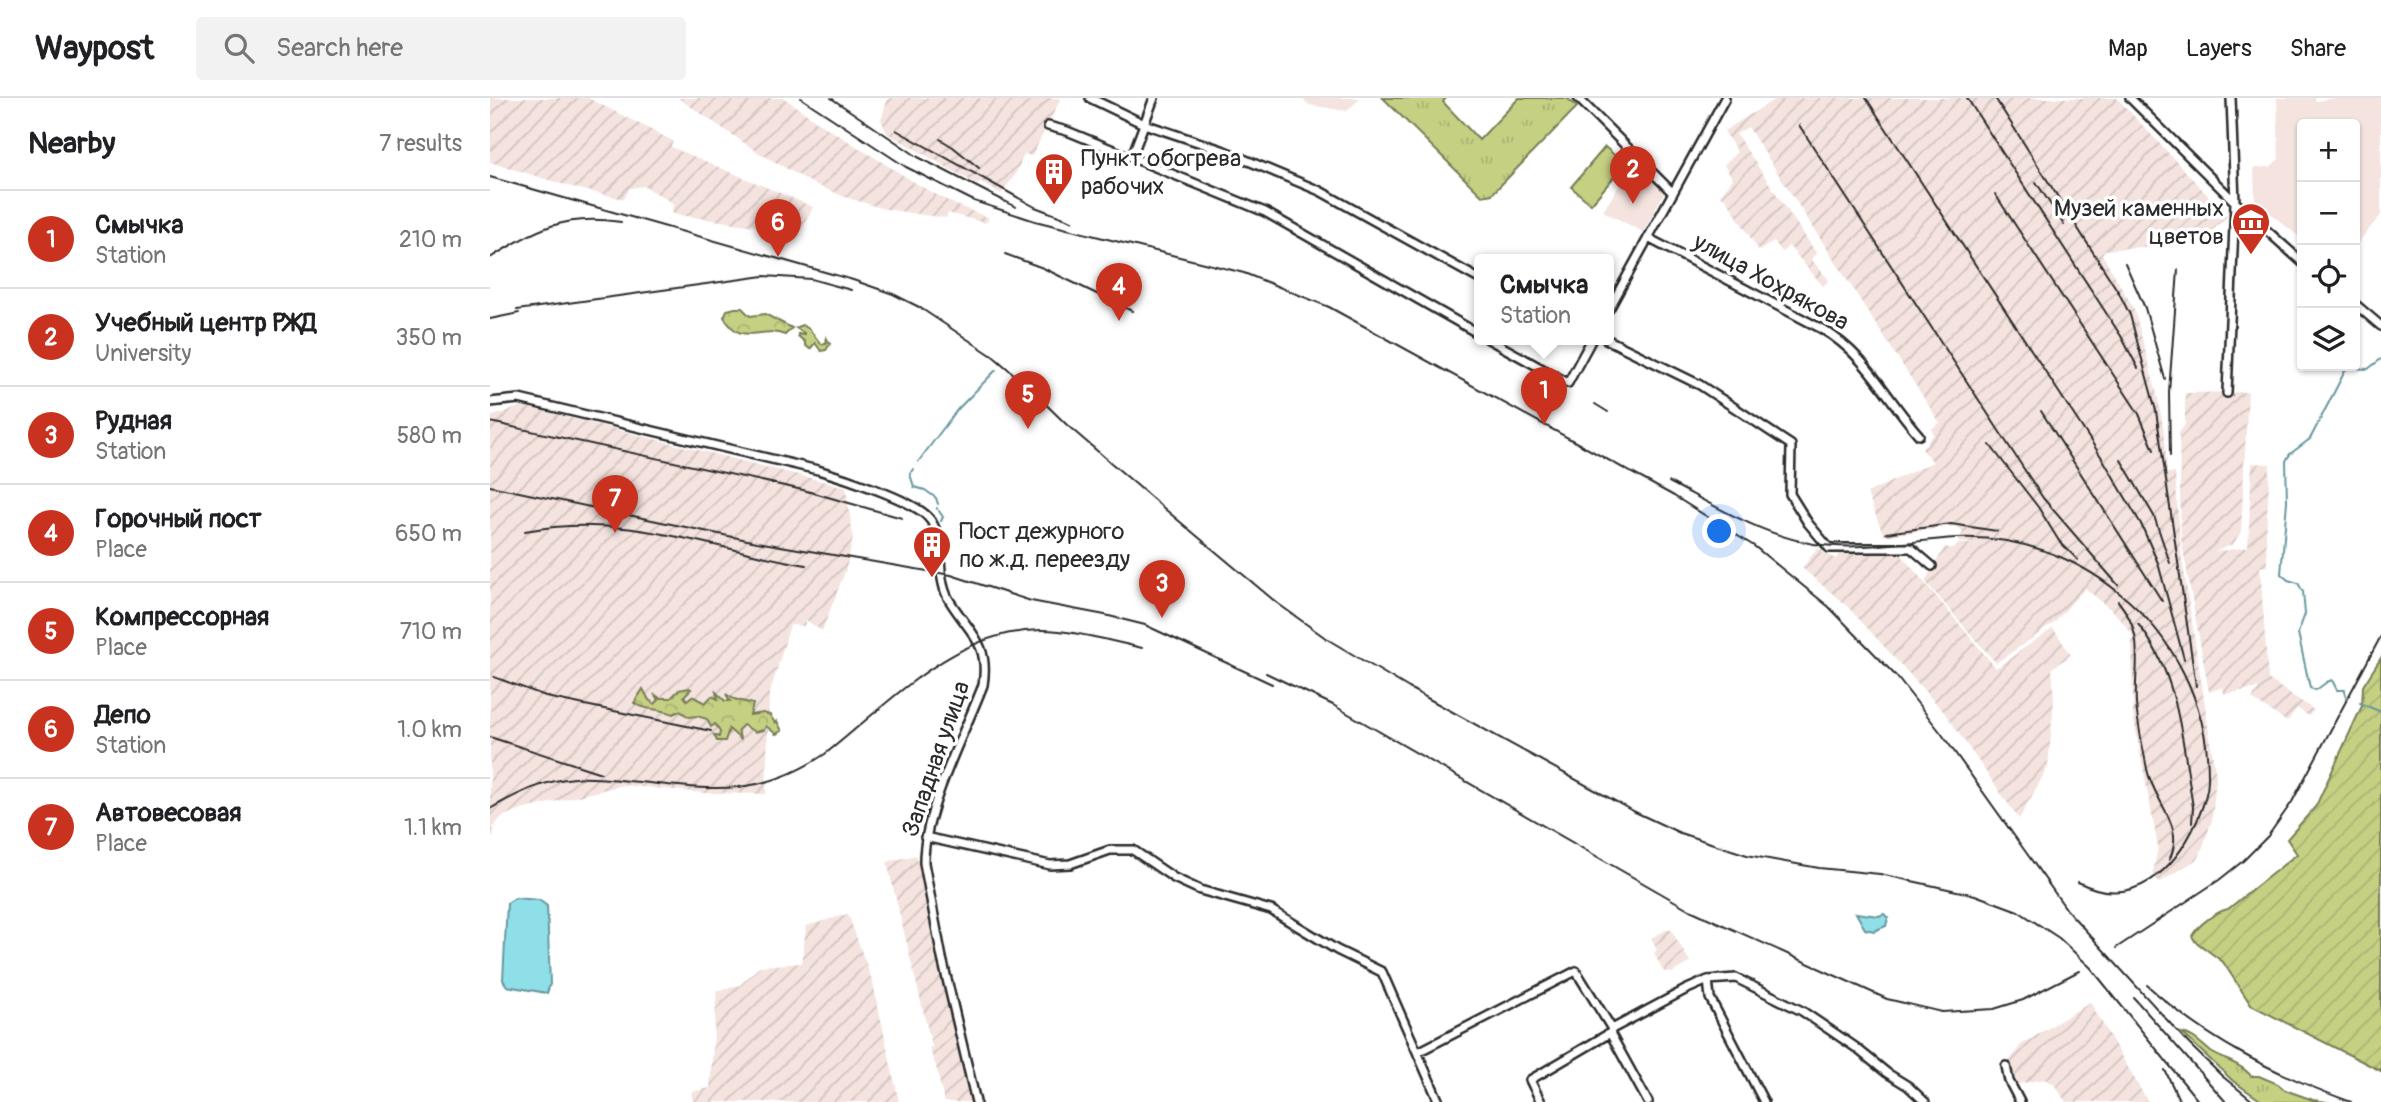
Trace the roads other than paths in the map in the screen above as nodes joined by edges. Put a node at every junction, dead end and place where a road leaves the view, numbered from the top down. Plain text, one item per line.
1 (1090, 98) edge
2 (1154, 98) edge
3 (1578, 98) edge
4 (1725, 98) edge
5 (2130, 98) edge
6 (2231, 98) edge
7 (1144, 124) junction
8 (1048, 126) dead end
9 (1132, 156) junction
10 (1673, 192) junction
11 (2235, 202) junction
12 (1648, 238) junction
13 (2297, 258) edge
14 (1474, 276) edge
15 (1614, 300) edge
16 (2360, 308) edge
17 (2381, 326) edge
18 (1474, 331) edge
19 (1614, 343) edge
20 (1499, 345) edge
21 (1587, 345) edge
22 (2227, 393) dead end
23 (490, 402) edge
24 (1919, 435) dead end
25 (1933, 566) dead end
26 (925, 837) junction
27 (1708, 981) junction
28 (1611, 1031) junction
29 (1418, 1052) junction
30 (2006, 1066) dead end
31 (976, 1102) edge
32 (1439, 1102) edge
33 (1542, 1102) edge
34 (1648, 1102) edge
35 (1765, 1102) edge
36 (1925, 1102) edge
37 (2020, 1102) edge

1 - 7 street
2 - 7 street
3 - 10 street
4 - 10 street
5 - 11 street
6 - 11 street
7 - 9 street
7 - 14 street
8 - 9 street
9 - 18 street
10 - 12 street
11 - 13 street
11 - 22 street
12 - 15 street
12 - 24 street, улица Хохрякова
16 - 17 street
19 - 25 street
20 - 21 street
23 - 26 street, Западная улица
26 - 29 street
26 - 31 street, Западная улица
27 - 28 street
27 - 35 street
27 - 36 street
28 - 29 street
28 - 33 street
28 - 34 street
29 - 32 street
30 - 37 street

